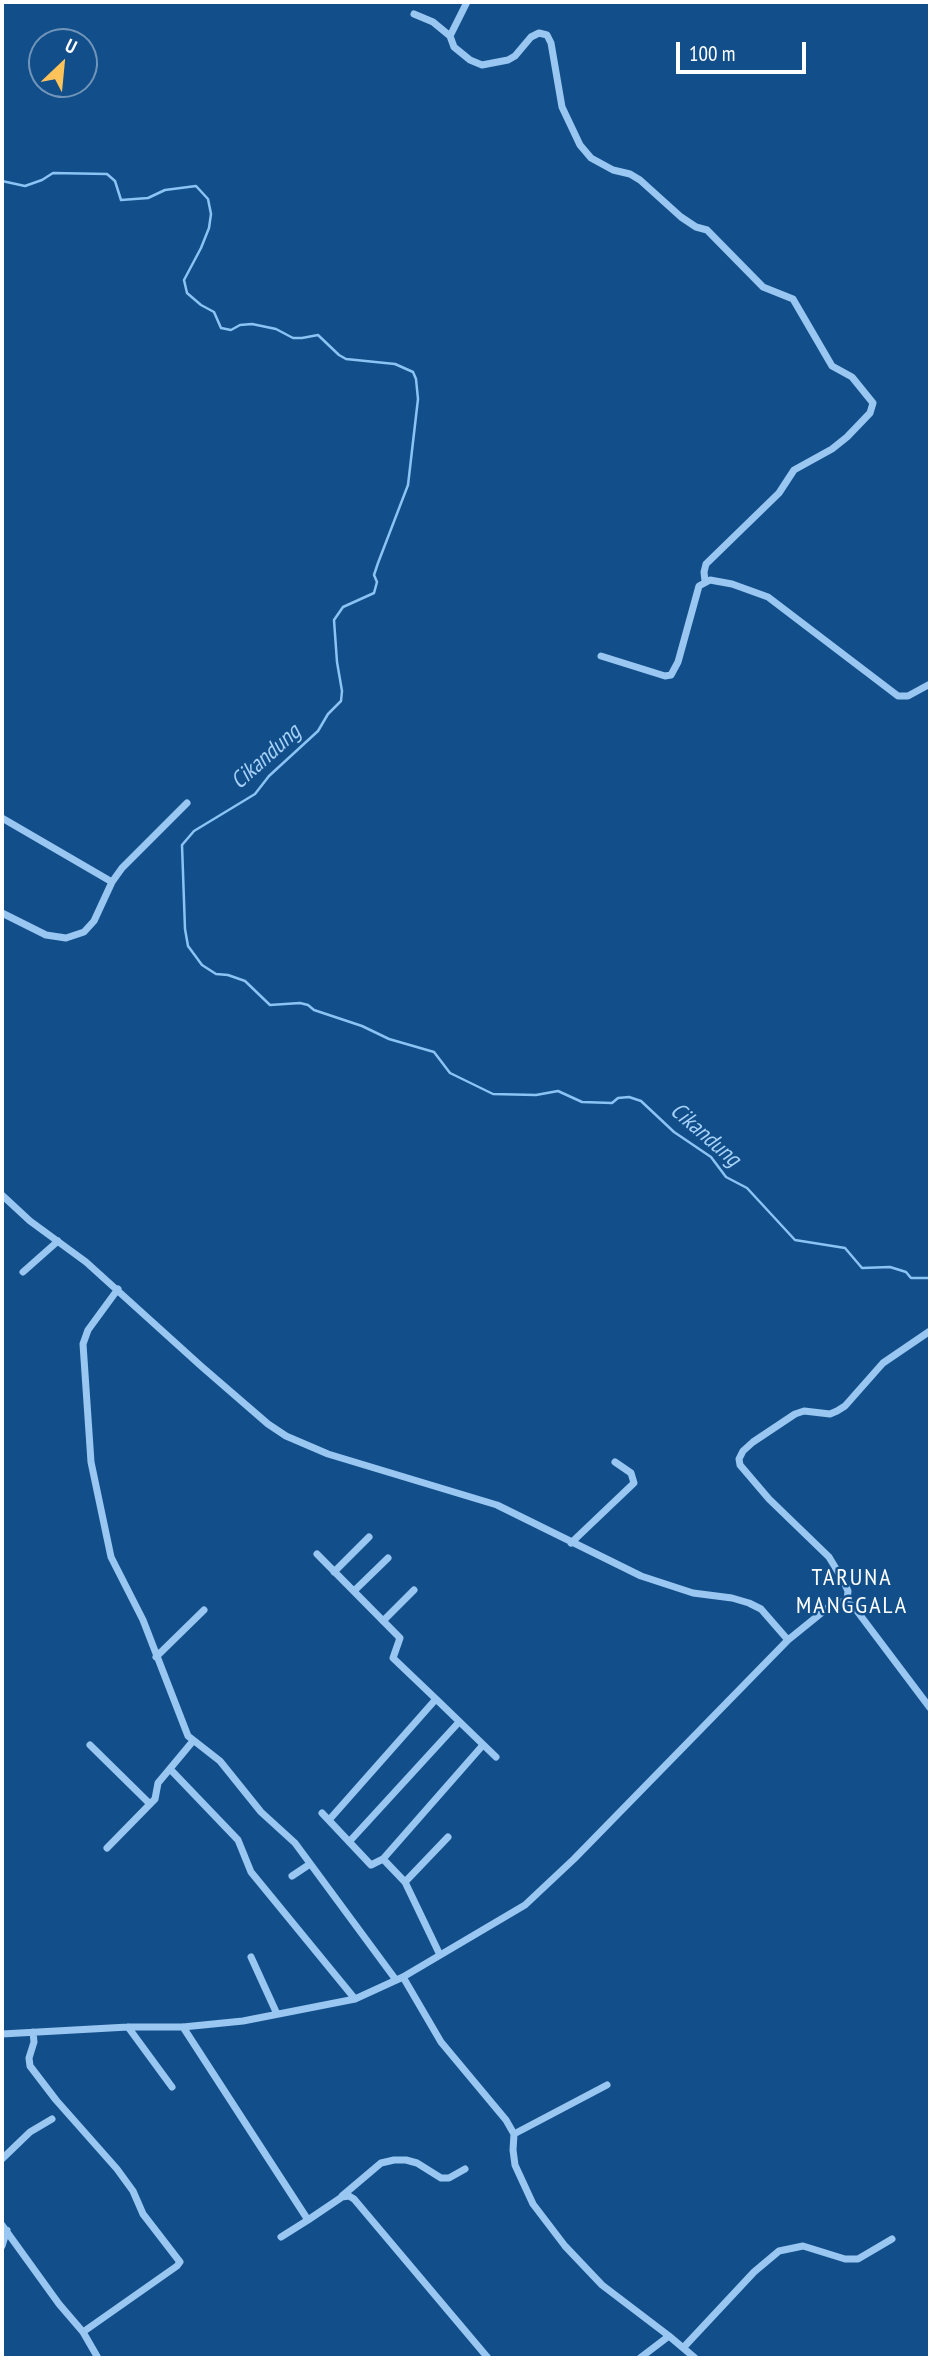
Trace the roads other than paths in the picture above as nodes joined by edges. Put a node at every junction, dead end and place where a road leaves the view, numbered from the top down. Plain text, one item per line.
1 (467, 2) edge
2 (414, 14) dead end
3 (450, 36) junction
4 (705, 581) junction
5 (601, 656) dead end
6 (930, 684) edge
7 (187, 803) dead end
8 (2, 818) edge
9 (112, 882) junction
10 (2, 914) edge
11 (2, 1195) edge
12 (58, 1241) junction
13 (23, 1272) dead end
14 (118, 1289) junction
15 (930, 1331) edge
16 (615, 1462) dead end
17 (369, 1536) dead end
18 (571, 1543) junction
19 (317, 1554) dead end
20 (388, 1558) dead end
21 (334, 1572) junction
22 (414, 1590) dead end
23 (354, 1591) junction
24 (847, 1602) junction
25 (204, 1610) dead end
26 (383, 1621) junction
27 (788, 1640) junction
28 (156, 1657) junction
29 (436, 1699) junction
30 (930, 1708) edge
31 (459, 1722) junction
32 (193, 1741) junction
33 (90, 1745) dead end
34 (483, 1745) junction
35 (496, 1757) dead end
36 (170, 1769) junction
37 (150, 1804) junction
38 (322, 1813) dead end
39 (329, 1820) junction
40 (447, 1837) dead end
41 (349, 1842) junction
42 (107, 1848) dead end
43 (383, 1859) junction
44 (310, 1864) junction
45 (292, 1876) dead end
46 (405, 1882) junction
47 (440, 1955) junction
48 (251, 1957) dead end
49 (399, 1978) junction
50 (355, 1999) junction
51 (277, 2014) junction
52 (128, 2027) junction
53 (183, 2027) junction
54 (33, 2032) junction
55 (2, 2034) edge
56 (607, 2085) dead end
57 (172, 2087) dead end
58 (52, 2119) dead end
59 (514, 2134) junction
60 (2, 2159) edge
61 (465, 2169) dead end
62 (342, 2197) junction
63 (308, 2220) junction
64 (4, 2227) edge
65 (281, 2236) dead end
66 (892, 2239) dead end
67 (2, 2246) edge
68 (83, 2332) junction
69 (669, 2336) junction
70 (683, 2348) junction
71 (99, 2358) edge
72 (488, 2358) edge
73 (640, 2358) edge
74 (695, 2358) edge

1 - 3 street
2 - 3 street
3 - 4 street
4 - 5 street
4 - 6 street
7 - 9 street
8 - 9 street
9 - 10 street
11 - 12 street
12 - 13 street
12 - 14 street
14 - 18 street
14 - 28 street
15 - 24 street
16 - 18 street
17 - 21 street
18 - 27 street
19 - 21 street
20 - 23 street
21 - 23 street
22 - 26 street
23 - 26 street
24 - 27 street
24 - 30 street
25 - 28 street
26 - 29 street
27 - 47 street
28 - 32 street
29 - 31 street
29 - 39 street
31 - 34 street
31 - 41 street
32 - 36 street
32 - 44 street
33 - 37 street
34 - 35 street
34 - 43 street
36 - 37 street
36 - 50 street
37 - 42 street
38 - 39 street
39 - 41 street
40 - 46 street
41 - 43 street
43 - 46 street
44 - 45 street
44 - 49 street
46 - 47 street
47 - 49 street
48 - 51 street
49 - 50 street
49 - 59 street
50 - 51 street
51 - 53 street
52 - 53 street
52 - 54 street
52 - 57 street
53 - 63 street
54 - 55 street
54 - 68 street
56 - 59 street
58 - 60 street
59 - 69 street
61 - 62 street
62 - 63 street
62 - 72 street
63 - 65 street
64 - 67 street
64 - 68 street
66 - 70 street
68 - 71 street
69 - 70 street
69 - 73 street
70 - 74 street

